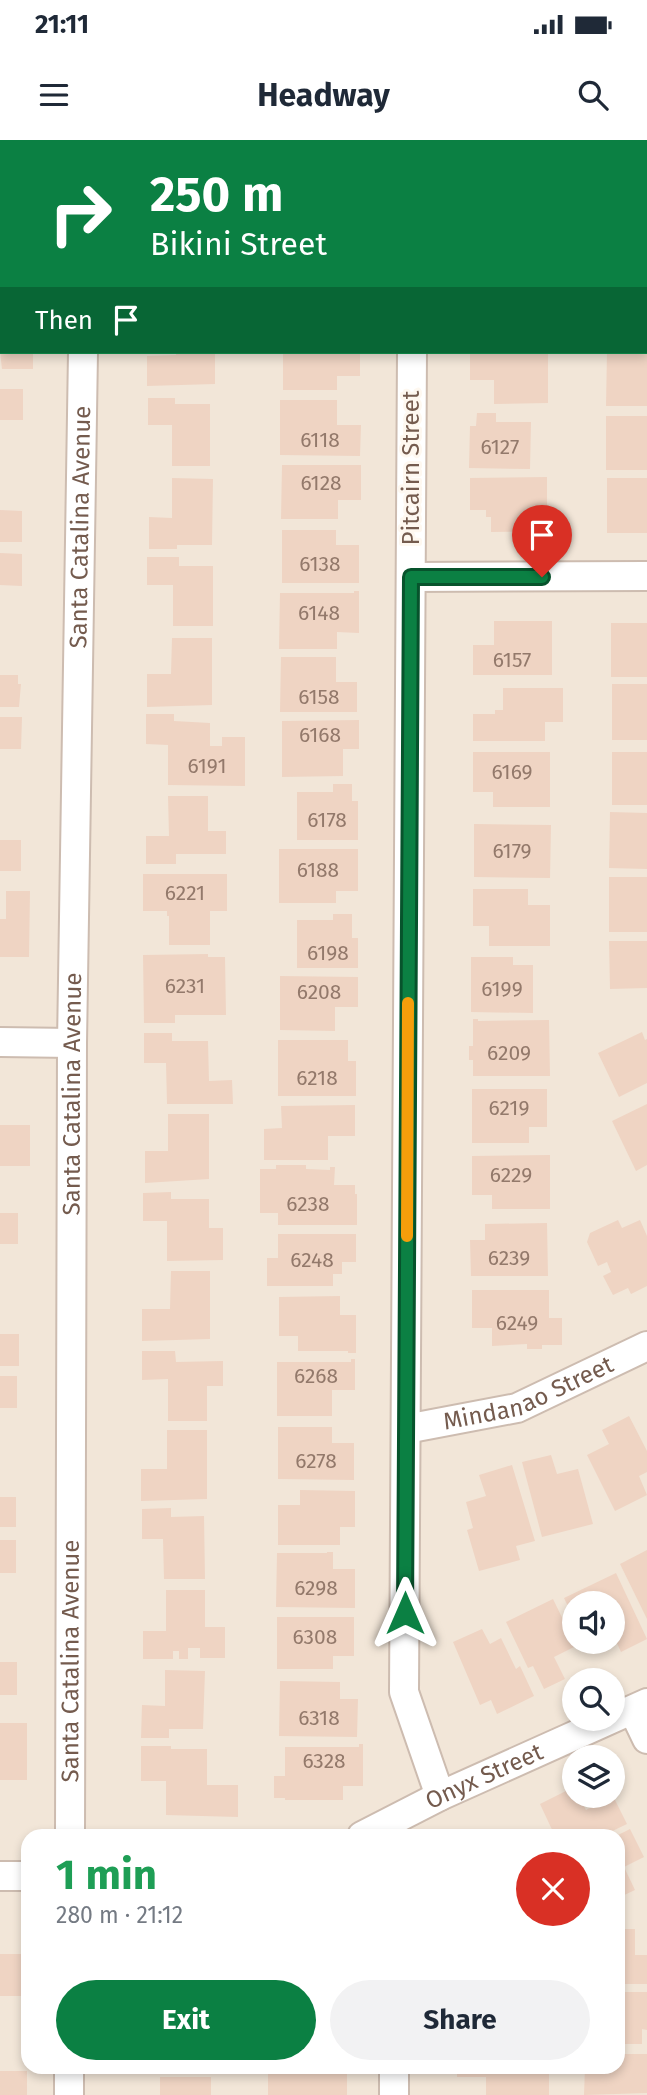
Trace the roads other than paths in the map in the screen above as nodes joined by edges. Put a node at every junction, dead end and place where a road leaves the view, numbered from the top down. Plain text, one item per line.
1 (83, 354) edge
2 (412, 354) edge
3 (647, 576) edge
4 (411, 577) junction
5 (0, 1042) edge
6 (72, 1043) junction
7 (647, 1346) edge
8 (406, 1429) junction
9 (640, 1706) edge
10 (647, 1739) edge
11 (440, 1796) junction
12 (70, 1829) edge
13 (376, 1829) edge
14 (0, 1876) edge
15 (21, 1876) edge
16 (69, 2074) edge
17 (394, 2074) edge
18 (69, 2095) edge
19 (394, 2095) edge

1 - 6 street, Santa Catalina Avenue
2 - 4 street, Pitcairn Street
3 - 4 street
4 - 8 street, Pitcairn Street
5 - 6 street
6 - 12 street, Santa Catalina Avenue
7 - 8 street, Mindanao Street
8 - 11 street, Pitcairn Street
9 - 10 street
9 - 11 street, Onyx Street
11 - 13 street, Onyx Street
14 - 15 street
16 - 18 street
17 - 19 street

